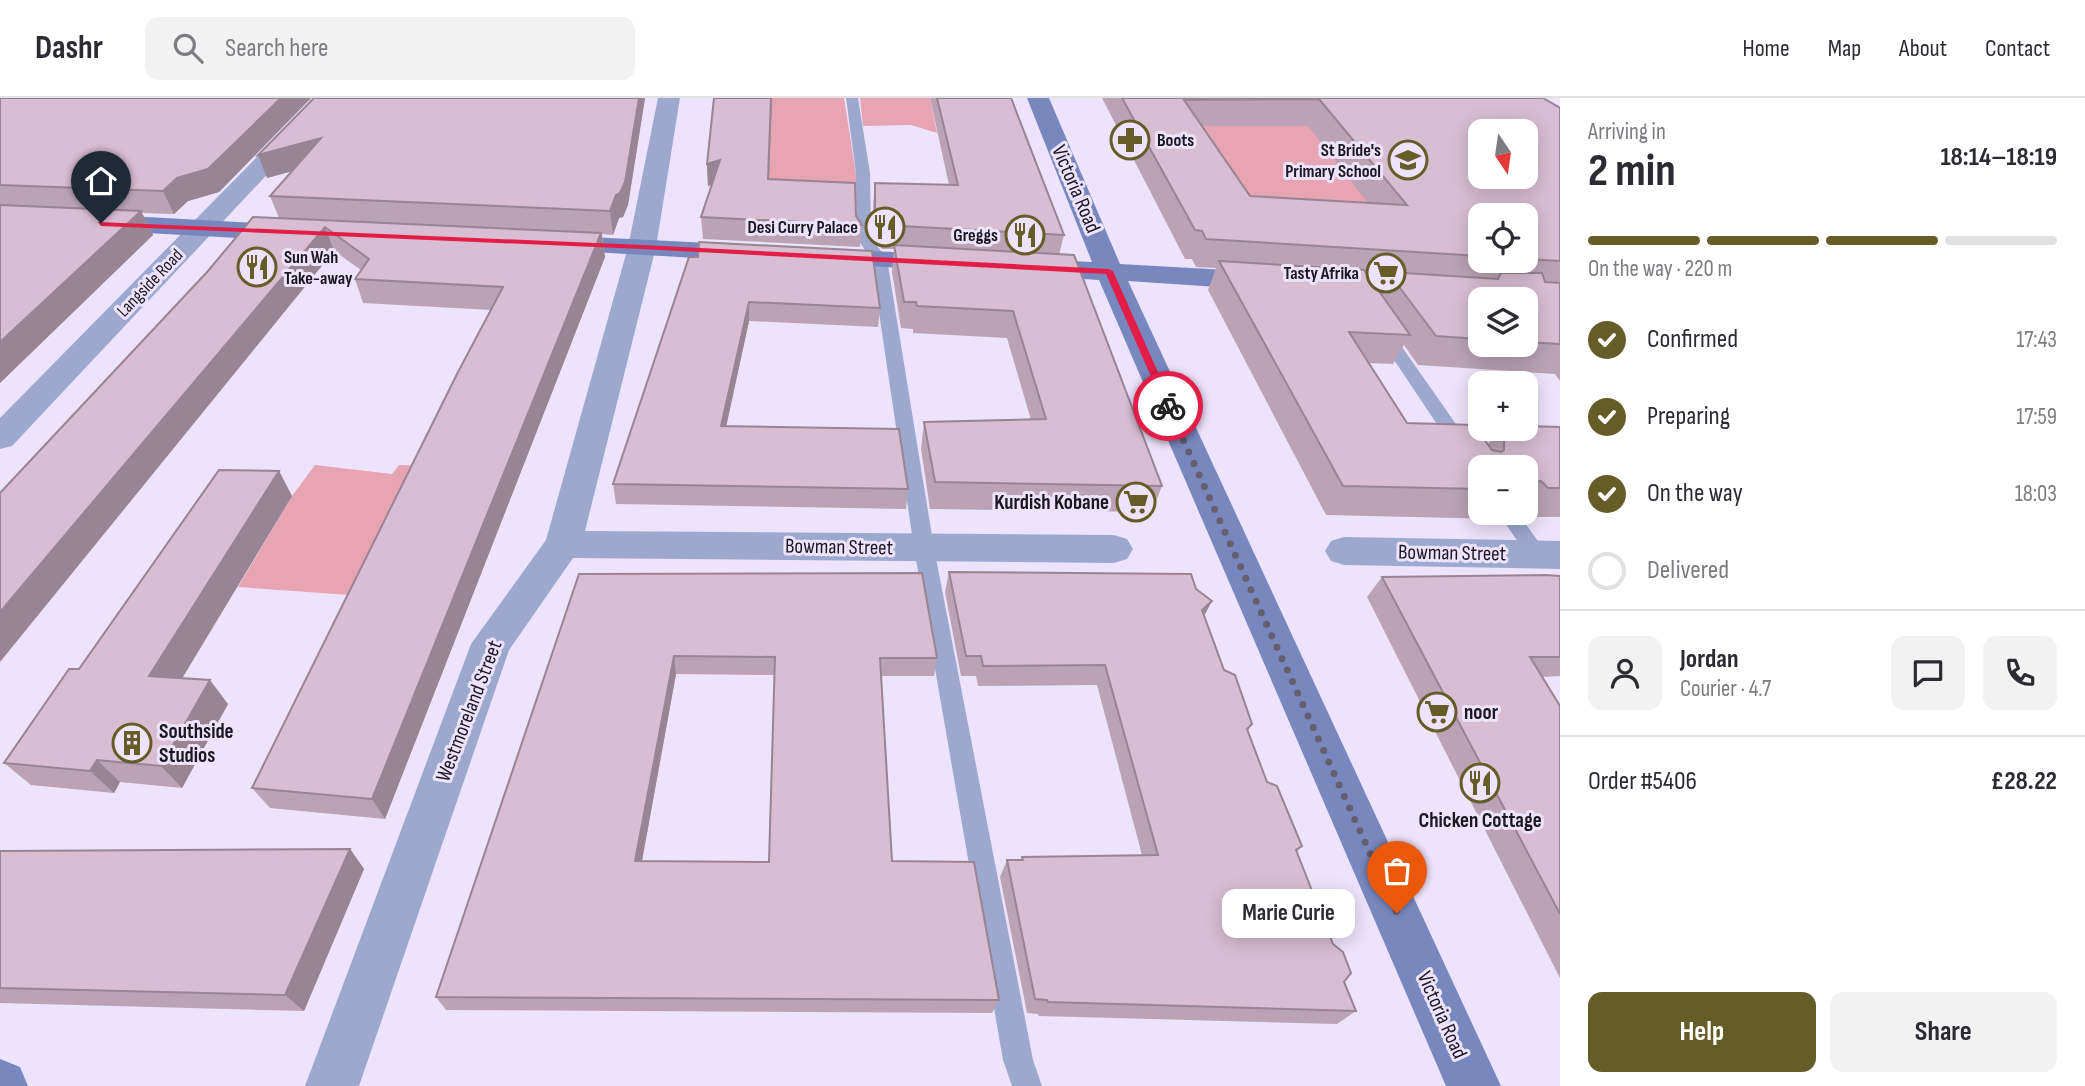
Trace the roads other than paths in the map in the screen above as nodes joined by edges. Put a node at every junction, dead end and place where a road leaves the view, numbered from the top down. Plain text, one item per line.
1 (328, 98) edge
2 (669, 98) edge
3 (852, 98) edge
4 (1038, 98) edge
5 (0, 217) edge
6 (201, 230) junction
7 (315, 234) edge
8 (519, 242) edge
9 (642, 247) junction
10 (879, 260) junction
11 (964, 264) edge
12 (1004, 266) edge
13 (1109, 271) junction
14 (1284, 283) edge
15 (1376, 320) edge
16 (0, 438) edge
17 (1468, 455) edge
18 (1520, 525) edge
19 (563, 544) junction
20 (924, 548) junction
21 (1114, 549) dead end
22 (1344, 551) dead end
23 (1548, 554) edge
24 (332, 1086) edge
25 (1027, 1086) edge
26 (1474, 1086) edge

1 - 6 street, Langside Road
2 - 9 street, Westmoreland Street
3 - 10 lane
4 - 13 street, Victoria Road
5 - 6 street
6 - 7 street
6 - 16 street, Langside Road
8 - 9 street
9 - 10 street
9 - 19 street, Westmoreland Street
10 - 11 street
10 - 20 lane
12 - 13 street
13 - 14 street
13 - 26 street, Victoria Road
15 - 17 lane
18 - 23 lane
19 - 20 street, Bowman Street
19 - 24 street, Westmoreland Street
20 - 21 street, Bowman Street
20 - 25 lane
22 - 23 street, Bowman Street

